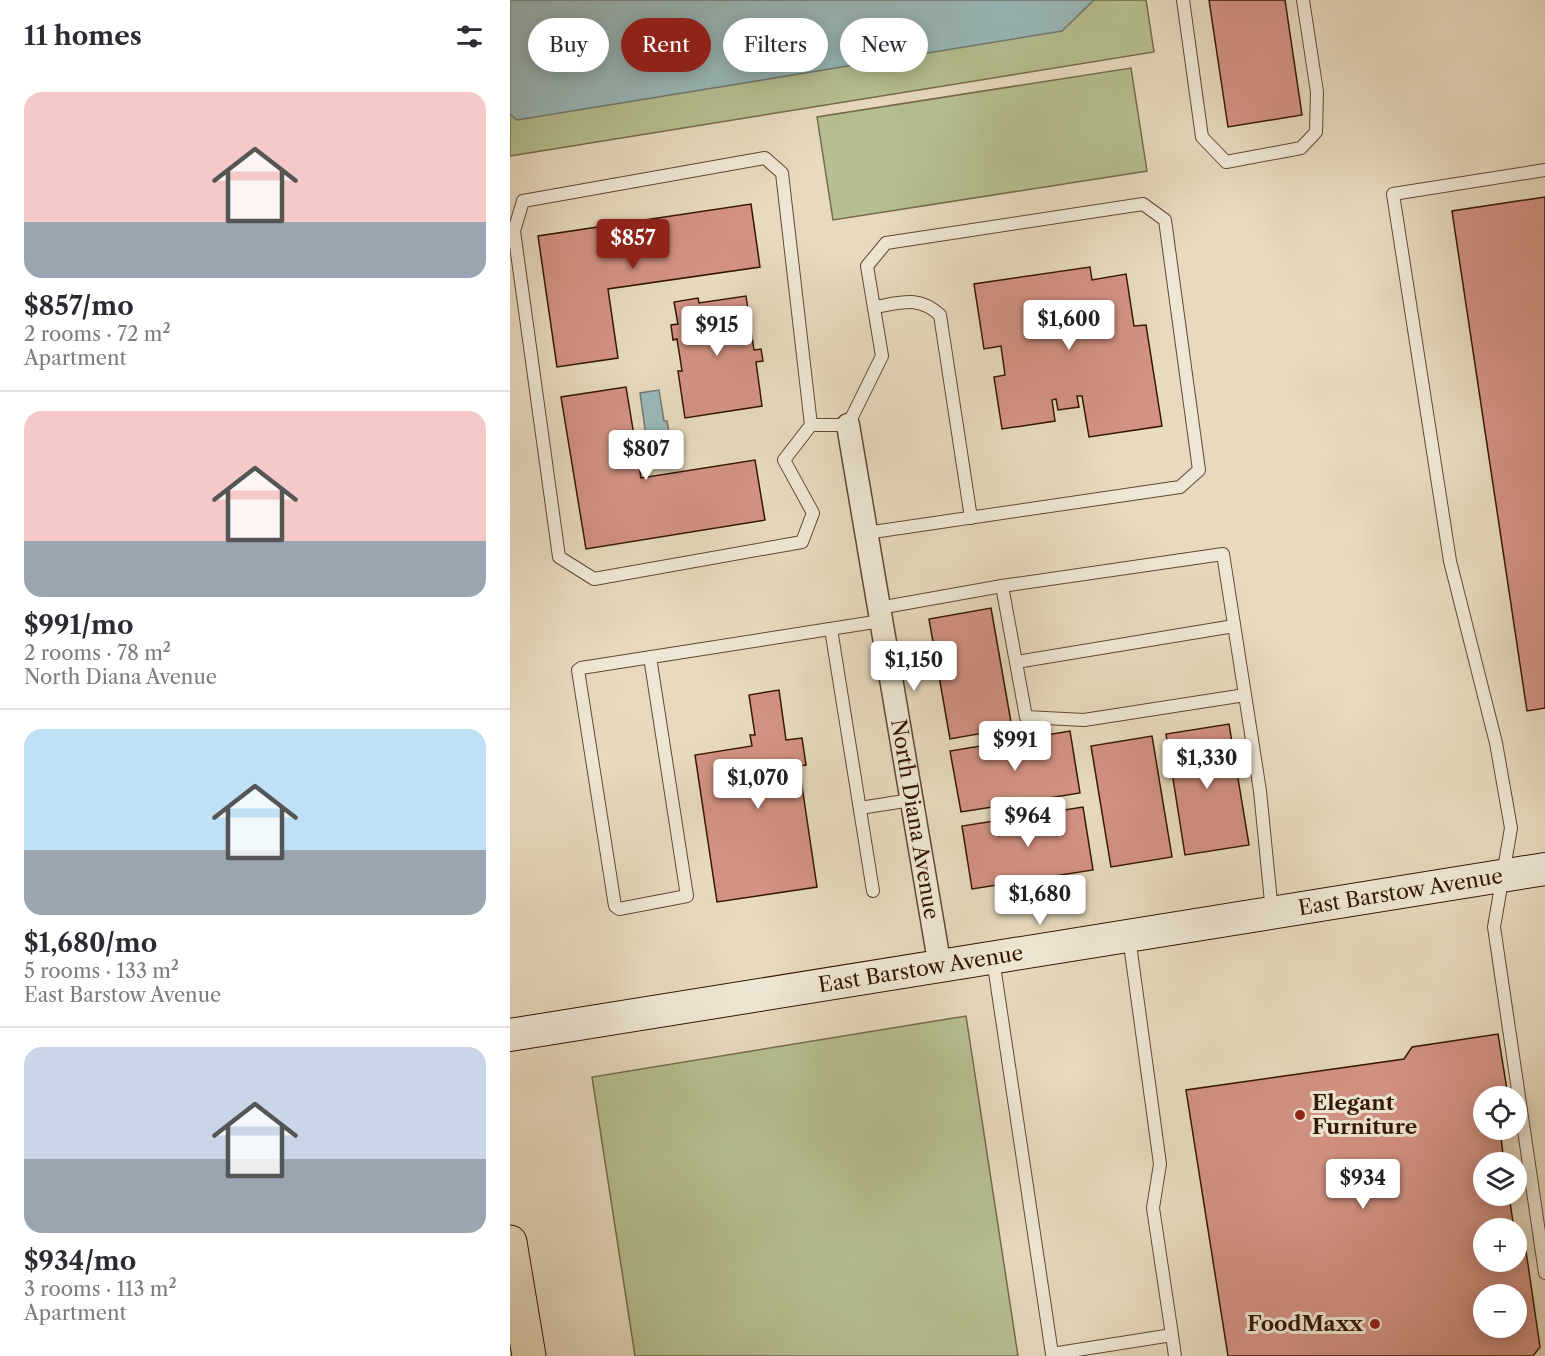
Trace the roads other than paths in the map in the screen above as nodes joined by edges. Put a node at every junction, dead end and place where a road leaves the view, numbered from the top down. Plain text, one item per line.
1 (1183, 0) edge
2 (1303, 0) edge
3 (1545, 170) edge
4 (874, 307) junction
5 (811, 425) junction
6 (848, 425) junction
7 (971, 518) junction
8 (866, 533) junction
9 (1002, 586) junction
10 (880, 615) junction
11 (1234, 626) junction
12 (831, 629) junction
13 (650, 657) junction
14 (1016, 662) junction
15 (1245, 695) junction
16 (911, 800) junction
17 (860, 808) junction
18 (1545, 869) edge
19 (1502, 876) junction
20 (873, 891) dead end
21 (1272, 913) junction
22 (1129, 937) junction
23 (993, 958) junction
24 (940, 967) junction
25 (510, 1035) edge
26 (510, 1242) edge
27 (1545, 1273) edge
28 (1172, 1335) junction
29 (529, 1356) edge
30 (1175, 1356) edge

1 - 2 lane
3 - 19 lane
4 - 6 lane
4 - 7 lane
4 - 7 lane
5 - 5 lane
5 - 6 lane
6 - 8 street, North Diana Avenue
7 - 8 lane
8 - 10 street, North Diana Avenue
9 - 10 lane
9 - 11 lane
9 - 14 lane
10 - 12 lane
10 - 16 street, North Diana Avenue
11 - 14 lane
11 - 15 lane
12 - 13 lane
12 - 17 lane
13 - 13 lane
14 - 15 lane
15 - 21 lane
16 - 17 lane
16 - 24 street, North Diana Avenue
17 - 20 lane
18 - 19 main road, East Barstow Avenue
19 - 21 main road, East Barstow Avenue
19 - 27 lane
21 - 22 main road, East Barstow Avenue
22 - 23 main road, East Barstow Avenue
22 - 28 lane
23 - 24 main road, East Barstow Avenue
23 - 28 lane
24 - 25 main road, East Barstow Avenue
26 - 29 highway
28 - 30 lane

